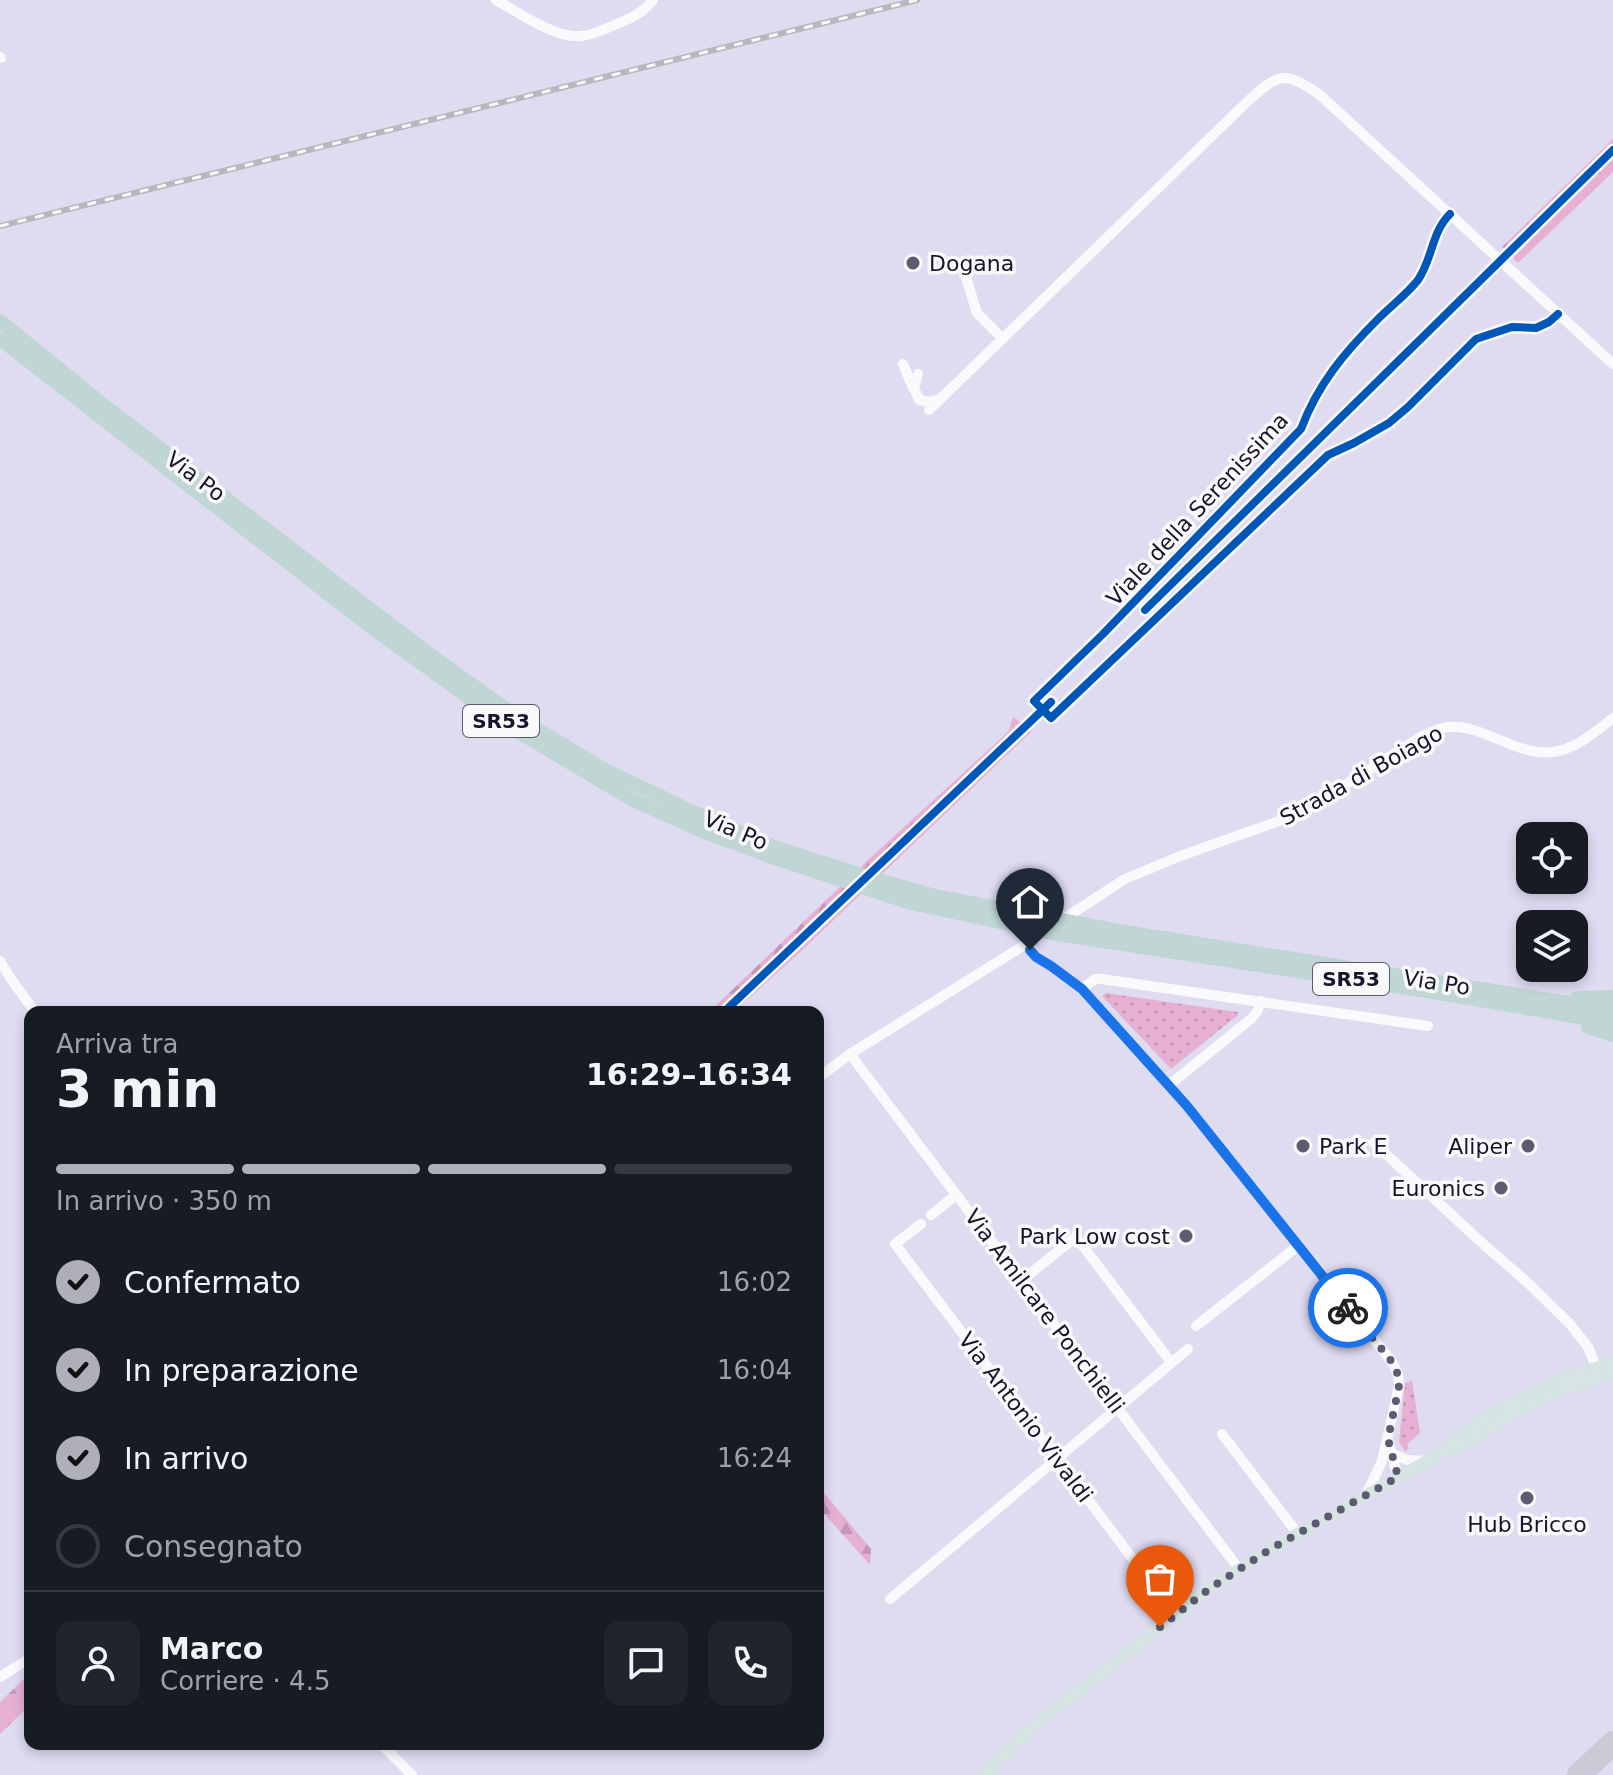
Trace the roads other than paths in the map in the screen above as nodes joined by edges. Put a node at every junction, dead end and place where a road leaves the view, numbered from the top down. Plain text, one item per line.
1 (496, 0) edge
2 (653, 0) edge
3 (1450, 214) junction
4 (964, 271) dead end
5 (1558, 314) junction
6 (0, 321) edge
7 (0, 339) edge
8 (1003, 339) junction
9 (903, 364) dead end
10 (1613, 364) edge
11 (918, 374) dead end
12 (914, 388) junction
13 (940, 399) junction
14 (929, 410) dead end
15 (1613, 718) edge
16 (1068, 916) dead end
17 (0, 961) edge
18 (1082, 989) junction
19 (1613, 997) edge
20 (1260, 1001) junction
21 (31, 1006) edge
22 (1542, 1006) junction
23 (1613, 1010) edge
24 (1613, 1023) edge
25 (1428, 1026) dead end
26 (1613, 1035) edge
27 (850, 1054) junction
28 (824, 1074) edge
29 (1168, 1086) junction
30 (1374, 1143) dead end
31 (956, 1195) junction
32 (931, 1215) dead end
33 (921, 1224) dead end
34 (1298, 1246) junction
35 (1022, 1280) junction
36 (1196, 1326) dead end
37 (1188, 1349) dead end
38 (1171, 1362) junction
39 (1613, 1363) edge
40 (1603, 1373) edge
41 (1117, 1406) junction
42 (1222, 1434) dead end
43 (1388, 1454) junction
44 (1057, 1458) junction
45 (1427, 1461) junction
46 (1398, 1477) junction
47 (1365, 1497) junction
48 (1298, 1534) junction
49 (1239, 1569) junction
50 (890, 1599) dead end
51 (1176, 1616) junction
52 (24, 1662) edge
53 (0, 1677) edge
54 (387, 1750) edge
55 (412, 1775) edge
56 (983, 1775) edge

1 - 2 street
3 - 5 street
3 - 5 street, Viale della Serenissima
3 - 8 street
4 - 8 street
5 - 10 street
6 - 22 highway, Via Po / SR53
7 - 22 highway, Via Po / SR53
8 - 13 street
9 - 12 street
11 - 12 street
12 - 13 street
13 - 14 street
15 - 16 street, Strada di Boiago
17 - 21 street
18 - 20 street
18 - 27 street
18 - 29 street
19 - 22 highway
20 - 25 street
20 - 29 street
22 - 23 highway, Via Po / SR53
22 - 24 highway, Via Po / SR53
22 - 26 highway
27 - 28 street
27 - 31 street, Via Amilcare Ponchielli
29 - 34 street
30 - 40 street
31 - 32 street
31 - 35 street, Via Amilcare Ponchielli
33 - 44 street, Via Antonio Vivaldi
34 - 36 street
34 - 43 street
35 - 38 street
35 - 41 street, Via Amilcare Ponchielli
37 - 38 street
38 - 41 street
39 - 40 main road
40 - 45 main road
41 - 44 street
41 - 49 street, Via Amilcare Ponchielli
42 - 48 street
43 - 45 street
43 - 46 street
43 - 47 street
44 - 50 street
44 - 51 street, Via Antonio Vivaldi
45 - 46 main road
46 - 47 main road
47 - 48 main road
48 - 49 main road
49 - 51 main road
51 - 56 main road
52 - 53 street
54 - 55 street

